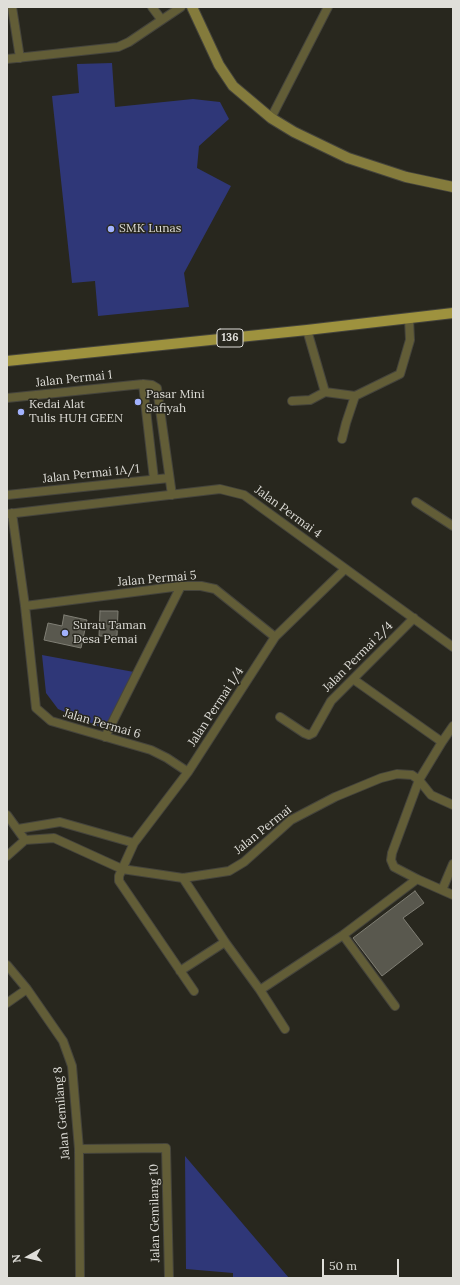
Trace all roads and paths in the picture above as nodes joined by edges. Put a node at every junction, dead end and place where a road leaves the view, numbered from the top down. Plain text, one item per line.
1 (12, 7) edge
2 (152, 7) edge
3 (181, 7) edge
4 (192, 7) edge
5 (328, 7) edge
6 (161, 20) junction
7 (20, 58) junction
8 (7, 59) edge
9 (271, 118) junction
10 (453, 187) edge
11 (453, 313) edge
12 (409, 319) junction
13 (307, 330) junction
14 (7, 361) edge
15 (143, 384) junction
16 (325, 392) junction
17 (355, 396) junction
18 (7, 398) edge
19 (292, 401) dead end
20 (342, 439) dead end
21 (169, 478) junction
22 (154, 480) junction
23 (7, 495) edge
24 (172, 495) junction
25 (416, 502) dead end
26 (9, 514) edge
27 (453, 526) edge
28 (345, 569) junction
29 (181, 586) junction
30 (24, 606) junction
31 (414, 618) junction
32 (275, 637) junction
33 (453, 647) edge
34 (353, 679) junction
35 (280, 717) dead end
36 (453, 726) edge
37 (105, 737) junction
38 (442, 742) junction
39 (188, 772) junction
40 (419, 780) junction
41 (453, 805) edge
42 (7, 815) edge
43 (18, 829) junction
44 (25, 840) junction
45 (134, 843) junction
46 (7, 856) edge
47 (453, 864) edge
48 (122, 868) junction
49 (183, 878) junction
50 (417, 879) junction
51 (442, 890) junction
52 (453, 895) edge
53 (343, 935) junction
54 (225, 942) junction
55 (7, 965) edge
56 (180, 971) junction
57 (27, 989) junction
58 (260, 990) junction
59 (194, 991) dead end
60 (7, 1003) edge
61 (395, 1006) dead end
62 (285, 1029) dead end
63 (79, 1149) junction
64 (80, 1278) edge
65 (169, 1278) edge

1 - 7 street
2 - 6 street
3 - 6 street
4 - 9 main road
5 - 9 street
6 - 7 street
7 - 8 street
9 - 10 main road
11 - 12 main road, 136
12 - 13 main road, 136
12 - 17 street
13 - 14 main road, 136
13 - 16 street
15 - 18 street, Jalan Permai 1
15 - 21 street
15 - 22 street, Jalan Permai 1A/1
16 - 17 street
16 - 19 street
17 - 20 street
21 - 22 street
21 - 24 street
22 - 23 street, Jalan Permai 1A/1
24 - 26 street, Jalan Permai 4
24 - 28 street, Jalan Permai 4
25 - 27 street
26 - 30 street, Jalan Permai 6
28 - 31 street, Jalan Permai 4
28 - 32 street, Jalan Permai 1/4
29 - 30 street, Jalan Permai 5
29 - 32 street, Jalan Permai 5
29 - 37 street
30 - 37 street, Jalan Permai 6
31 - 33 street, Jalan Permai 4
31 - 34 street, Jalan Permai 2/4
32 - 39 street, Jalan Permai 1/4
34 - 35 street, Jalan Permai 2/4
34 - 38 street
36 - 38 street
37 - 39 street, Jalan Permai 6
38 - 40 street
39 - 45 street, Jalan Permai 1/4
40 - 41 street
40 - 49 street, Jalan Permai
40 - 50 street
42 - 43 street
43 - 44 street
43 - 45 street
44 - 46 street
44 - 48 street, Jalan Permai
45 - 48 street, Jalan Permai 1/4
47 - 51 street
48 - 49 street, Jalan Permai
48 - 56 street
49 - 54 street
50 - 51 street
50 - 53 street
51 - 52 street
53 - 58 street
53 - 61 street
54 - 56 street
54 - 58 street
55 - 57 street, Jalan Gemilang 8
56 - 59 street
57 - 60 street
57 - 63 street, Jalan Gemilang 8
58 - 62 street
63 - 64 street, Jalan Gemilang 8
63 - 65 street, Jalan Gemilang 10

